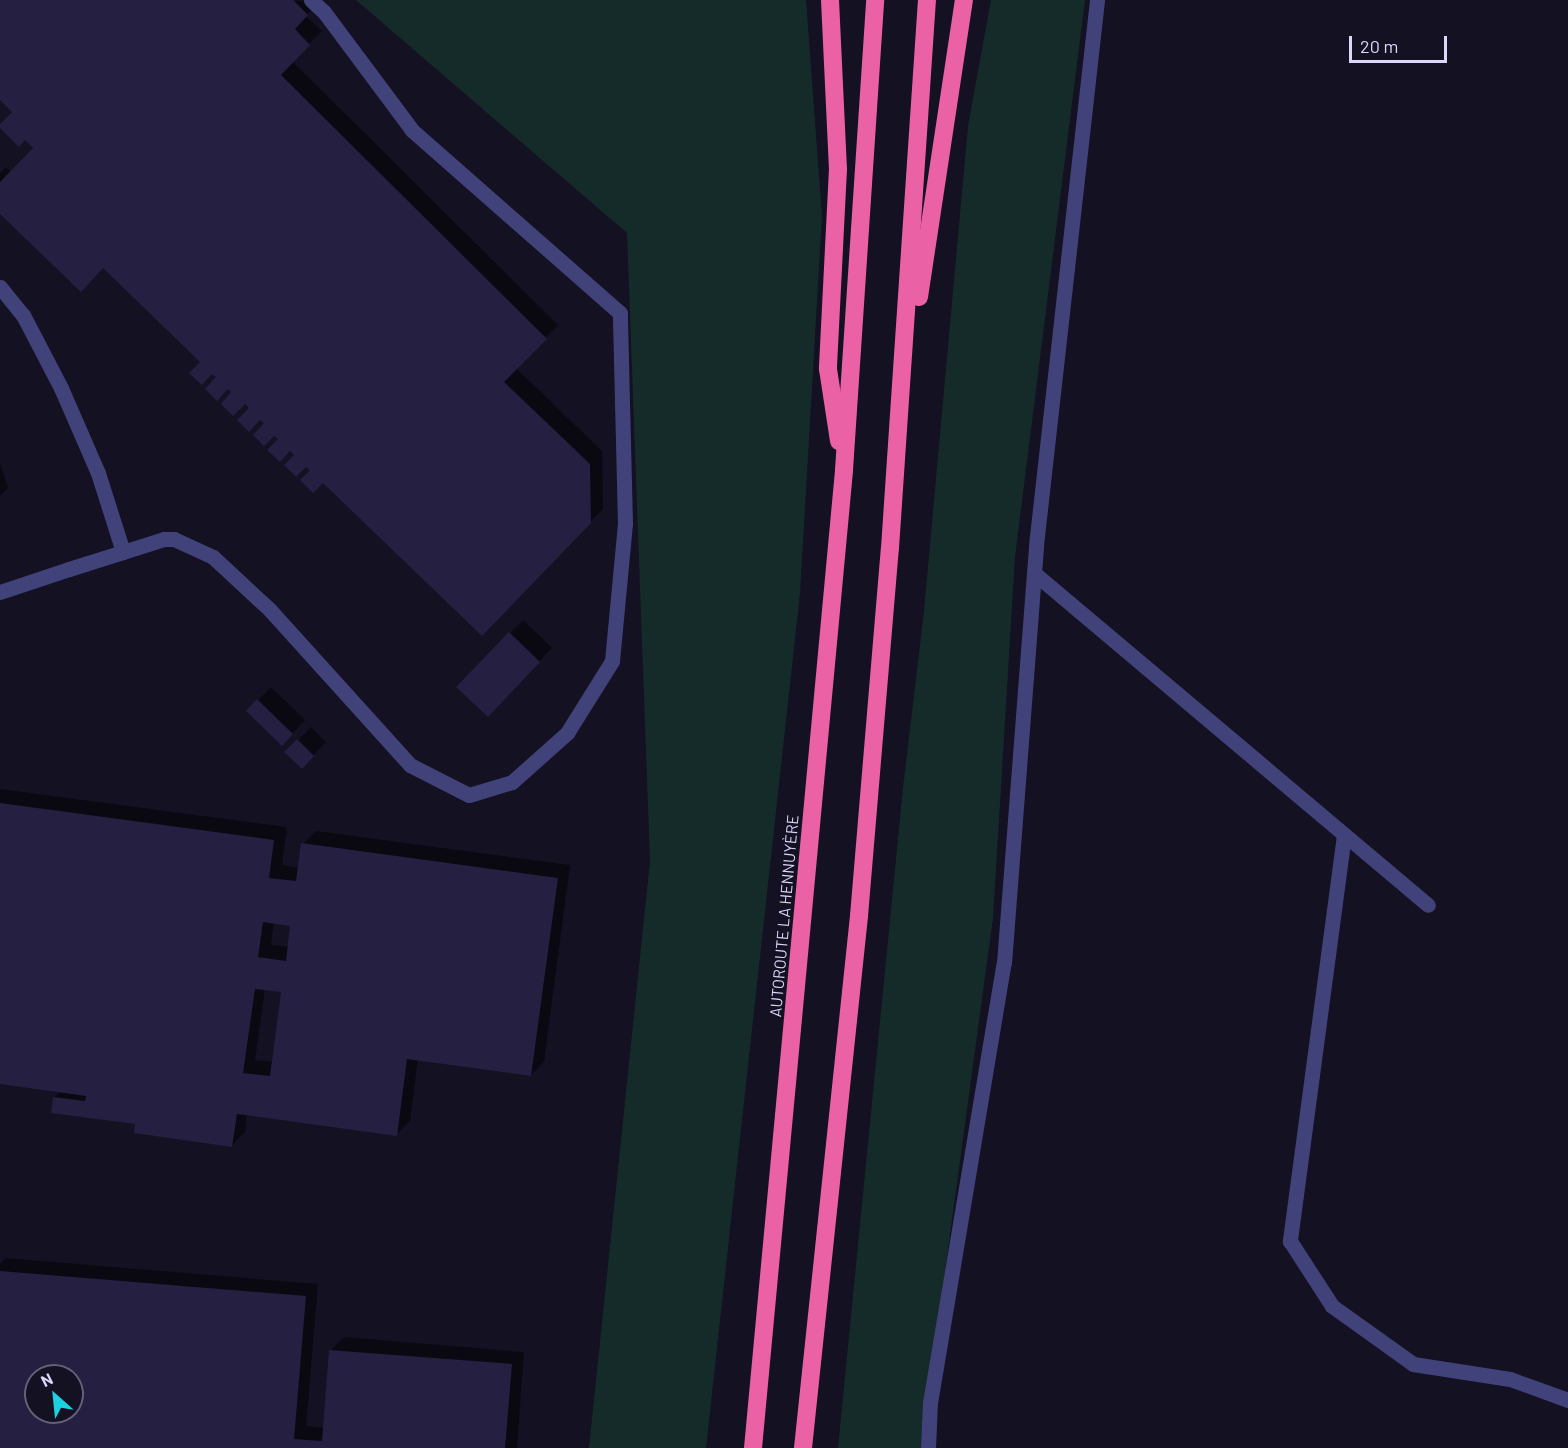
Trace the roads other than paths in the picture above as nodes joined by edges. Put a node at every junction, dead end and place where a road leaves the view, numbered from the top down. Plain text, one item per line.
1 (310, 0) edge
2 (830, 0) edge
3 (875, 0) edge
4 (927, 0) edge
5 (964, 0) edge
6 (1097, 0) edge
7 (0, 287) edge
8 (900, 426) junction
9 (844, 470) junction
10 (123, 552) junction
11 (1035, 573) junction
12 (0, 592) edge
13 (1344, 835) junction
14 (1428, 905) dead end
15 (1568, 1400) edge
16 (753, 1448) edge
17 (803, 1448) edge
18 (928, 1448) edge

1 - 10 street
2 - 9 highway
3 - 9 highway, AUTOROUTE LA HENNUYÈRE
4 - 8 highway
5 - 8 highway
6 - 11 street
7 - 10 street
8 - 17 highway
9 - 16 highway, AUTOROUTE LA HENNUYÈRE
10 - 12 street
11 - 13 street
11 - 18 street
13 - 14 street
13 - 15 street

